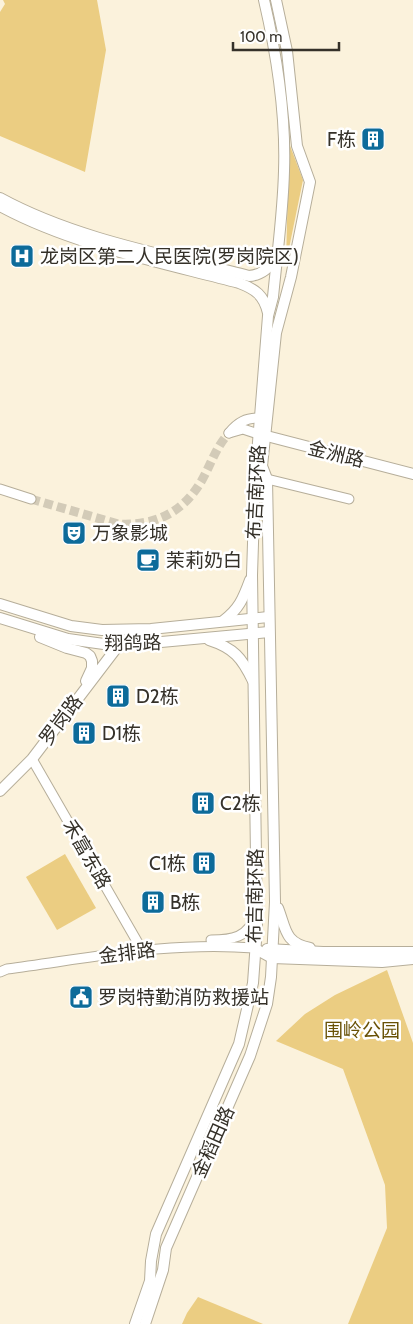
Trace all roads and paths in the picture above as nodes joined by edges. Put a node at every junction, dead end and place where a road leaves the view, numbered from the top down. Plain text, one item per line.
1 (264, 0) edge
2 (276, 0) edge
3 (0, 198) edge
4 (0, 206) edge
5 (102, 242) junction
6 (277, 255) junction
7 (268, 316) junction
8 (259, 418) junction
9 (262, 435) junction
10 (413, 474) edge
11 (267, 479) junction
12 (0, 489) edge
13 (31, 499) tunnel mouth
14 (350, 499) dead end
15 (252, 575) junction
16 (0, 604) edge
17 (268, 617) junction
18 (0, 618) edge
19 (253, 619) junction
20 (222, 622) junction
21 (25, 626) junction
22 (269, 632) junction
23 (253, 634) junction
24 (206, 638) junction
25 (118, 646) junction
26 (254, 683) junction
27 (80, 695) junction
28 (32, 759) junction
29 (0, 790) edge
30 (275, 902) junction
31 (256, 910) junction
32 (192, 946) junction
33 (254, 948) junction
34 (142, 950) junction
35 (322, 952) junction
36 (413, 952) edge
37 (273, 953) junction
38 (413, 959) edge
39 (0, 972) edge
40 (239, 1044) joint
41 (135, 1324) edge
42 (145, 1324) edge

1 - 6 street, 布吉南环路
2 - 9 street, 布吉南环路
3 - 5 street
4 - 5 street
5 - 6 street
5 - 7 street
6 - 7 street, 布吉南环路
7 - 8 street, 布吉南环路
8 - 9 street, 布吉南环路
8 - 9 street
9 - 10 street, 金洲路
9 - 11 street, 布吉南环路
9 - 15 street, 布吉南环路
11 - 14 street
11 - 17 street, 布吉南环路
12 - 13 street
15 - 19 street, 布吉南环路
15 - 20 street
16 - 20 street, 翔鸽路
17 - 19 street, 翔鸽路
17 - 22 street, 布吉南环路
18 - 21 street, 翔鸽路
19 - 20 street, 翔鸽路
19 - 23 street, 布吉南环路
21 - 25 street, 翔鸽路
21 - 27 street
22 - 23 street, 翔鸽路
22 - 30 street, 布吉南环路
23 - 24 street, 翔鸽路
23 - 26 street, 布吉南环路
24 - 25 street, 翔鸽路
24 - 26 street
25 - 27 street, 罗岗路
26 - 31 street, 布吉南环路
27 - 28 street, 罗岗路
28 - 29 street, 罗岗路
28 - 34 street, 禾富东路
30 - 35 street
30 - 37 street, 布吉南环路
31 - 32 street
31 - 33 street, 布吉南环路
32 - 33 street, 金排路
32 - 34 street, 金排路
33 - 37 street
33 - 40 street, 布吉南环路
34 - 39 street, 金排路
35 - 36 street
35 - 37 street
37 - 38 street
37 - 42 street, 金稻田路
40 - 41 street, 金稻田路

